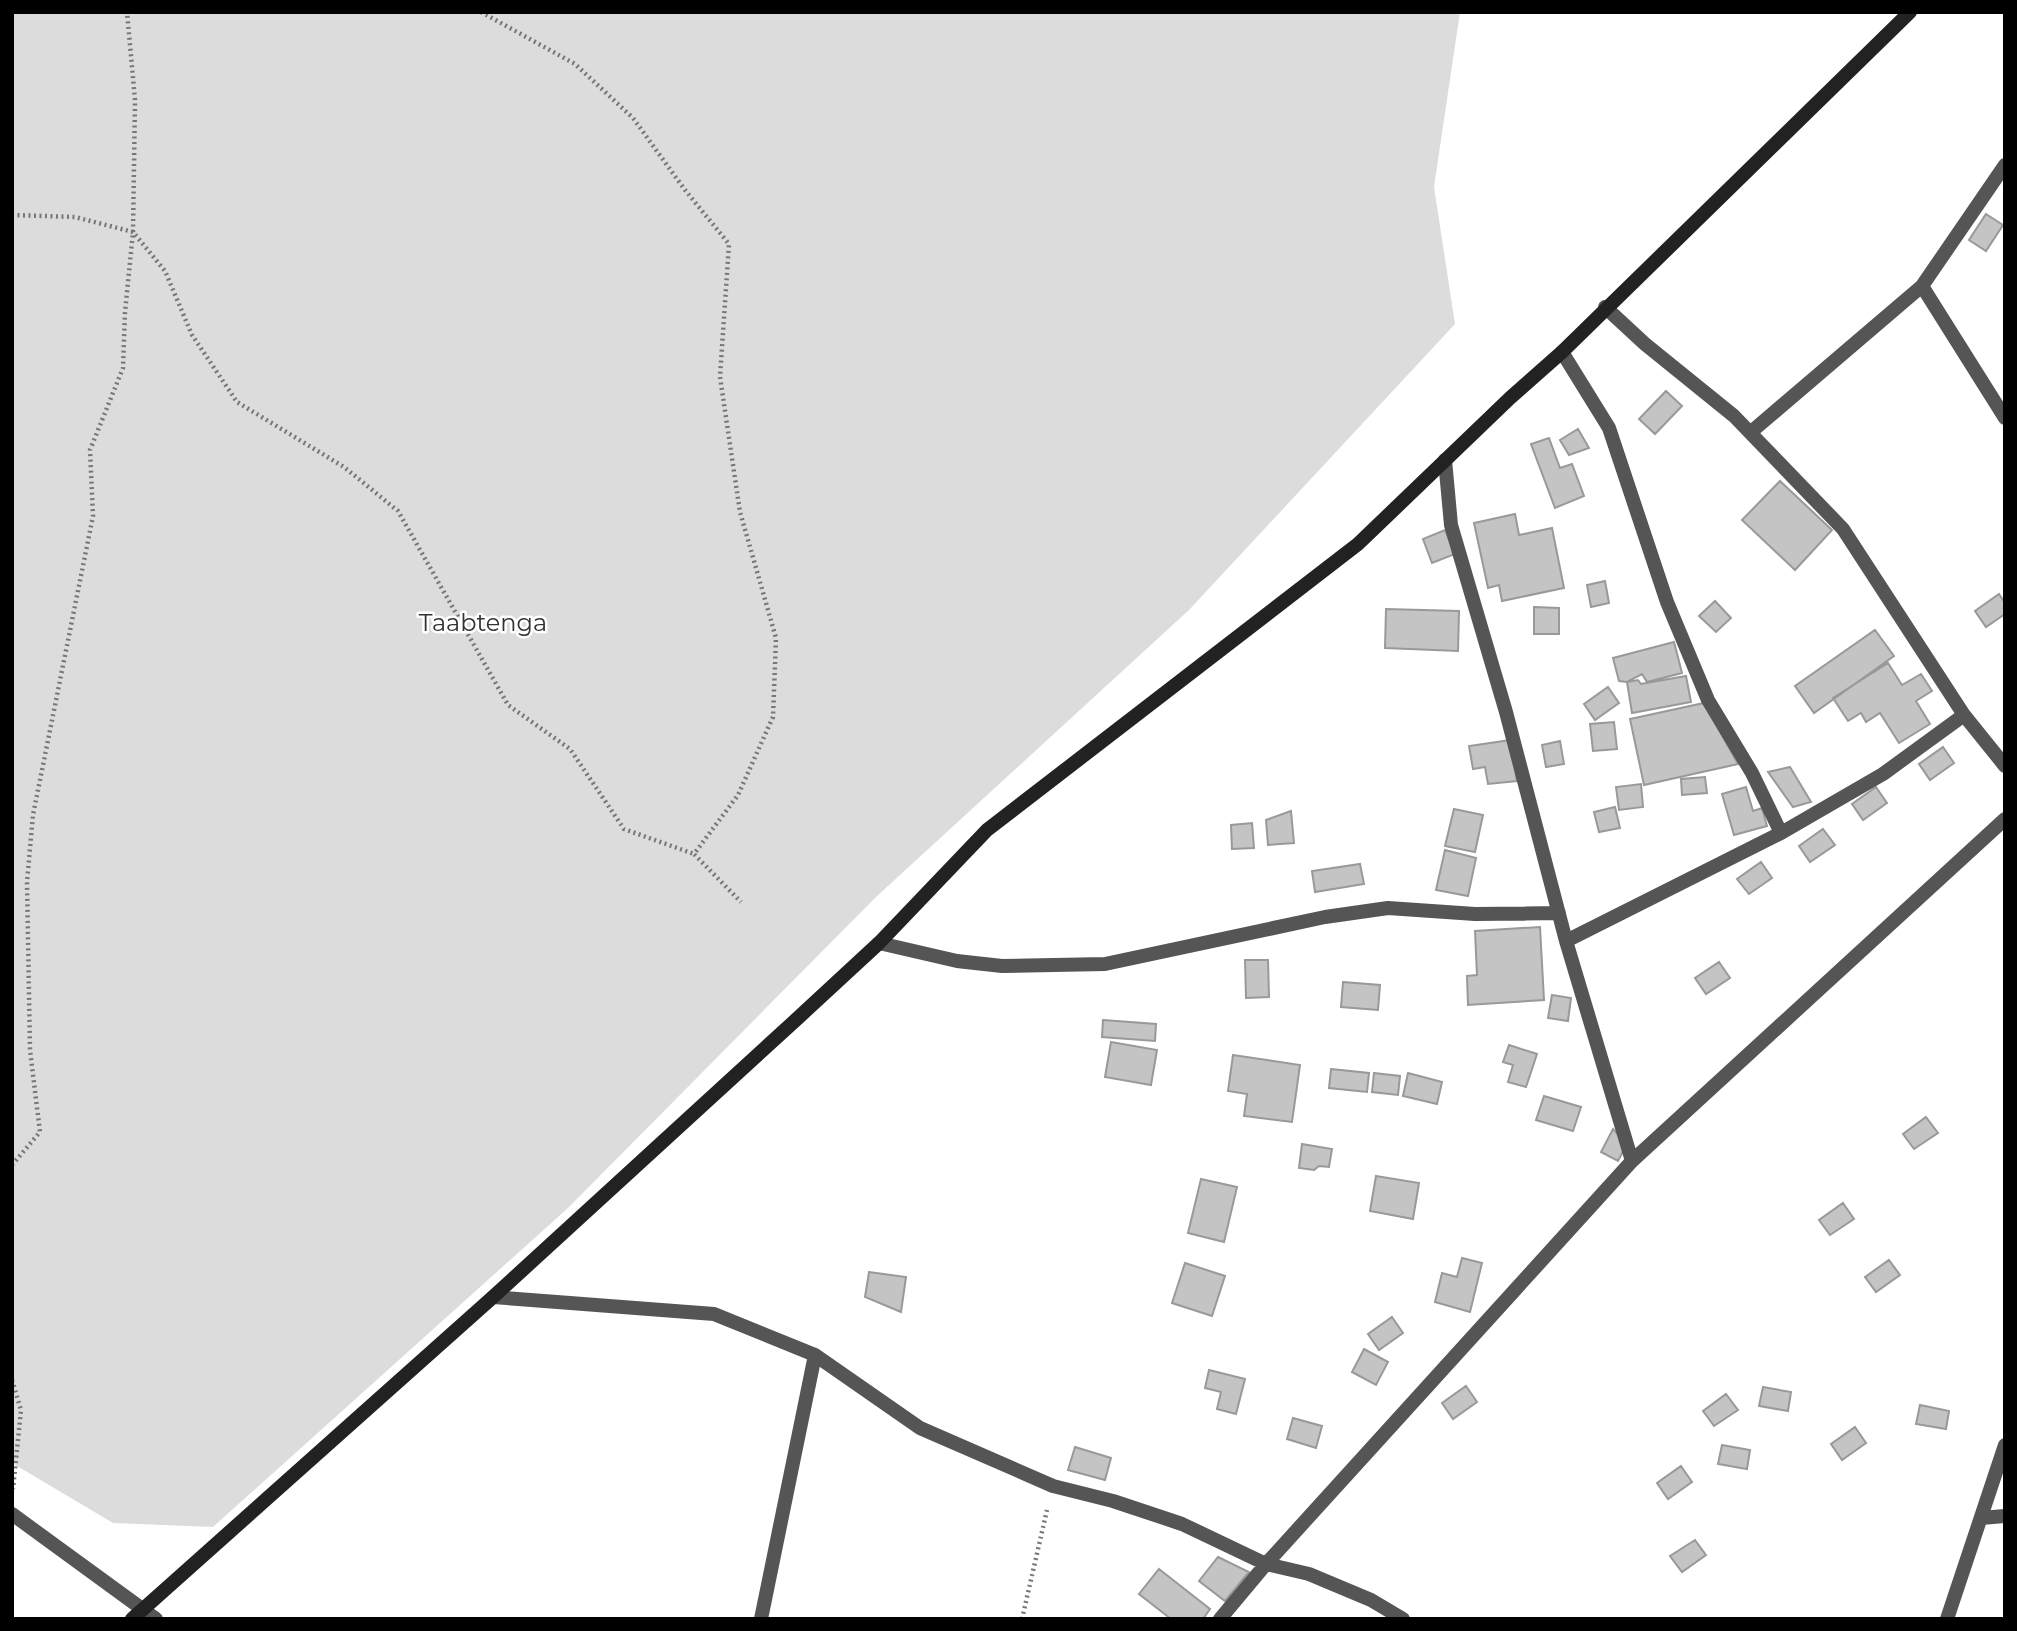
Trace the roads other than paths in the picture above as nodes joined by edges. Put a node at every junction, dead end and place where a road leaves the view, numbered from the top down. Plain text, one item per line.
1 (1910, 12) edge
2 (2005, 165) edge
3 (1923, 286) junction
4 (1605, 307) junction
5 (1562, 352) junction
6 (2005, 418) edge
7 (1751, 432) junction
8 (1445, 460) junction
9 (1964, 715) junction
10 (2005, 766) edge
11 (2005, 819) edge
12 (1781, 833) junction
13 (1559, 913) junction
14 (1566, 942) junction
15 (879, 943) junction
16 (1632, 1161) junction
17 (493, 1297) junction
18 (815, 1355) junction
19 (2005, 1445) edge
20 (12, 1514) edge
21 (2005, 1516) edge
22 (1981, 1518) junction
23 (1266, 1564) junction
24 (142, 1608) junction
25 (132, 1619) edge
26 (156, 1619) edge
27 (761, 1619) edge
28 (1220, 1619) edge
29 (1403, 1619) edge
30 (1947, 1619) edge

1 - 4 street
2 - 3 street
3 - 6 street
3 - 7 street
4 - 5 street
4 - 7 street
5 - 8 street
5 - 12 street
7 - 9 street
8 - 13 street
8 - 15 street
9 - 10 street
9 - 12 street
11 - 16 street
12 - 14 street
13 - 14 street
13 - 15 street
14 - 16 street
15 - 17 street
16 - 23 street
17 - 18 street
17 - 24 street
18 - 23 street
18 - 27 street
19 - 22 street
20 - 24 street
21 - 22 street
22 - 30 street
23 - 28 street
23 - 29 street
24 - 25 street
24 - 26 street

